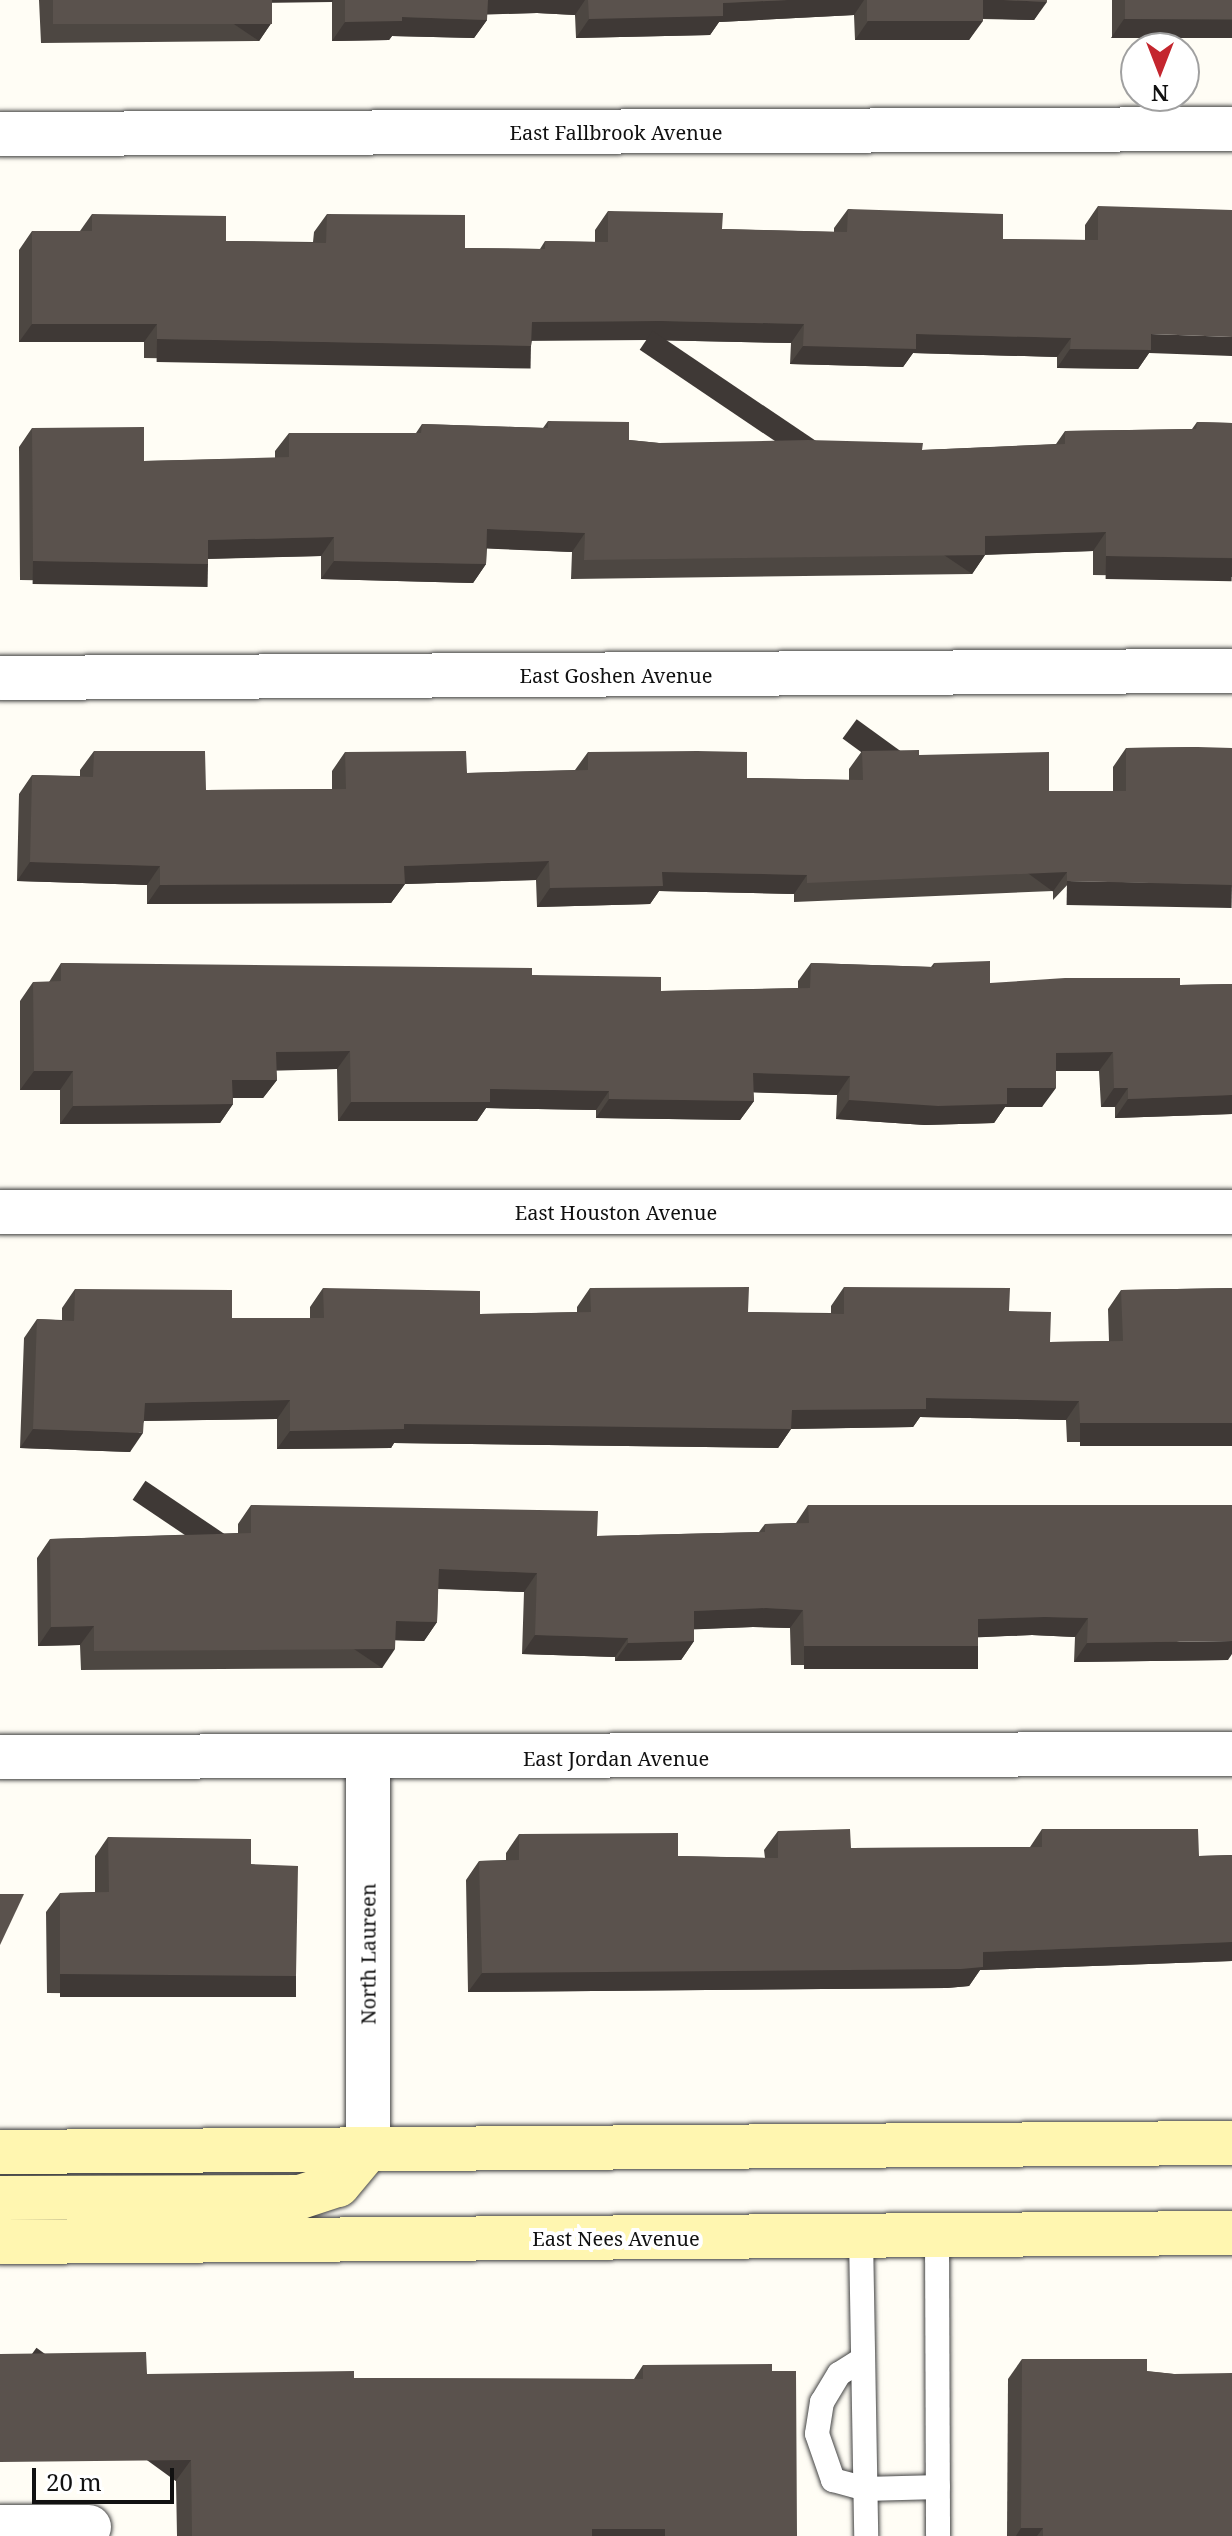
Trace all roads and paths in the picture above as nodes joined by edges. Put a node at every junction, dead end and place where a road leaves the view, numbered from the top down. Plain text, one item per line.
1 (1232, 129) edge
2 (0, 134) edge
3 (1232, 671) edge
4 (0, 678) edge
5 (0, 1212) edge
6 (1232, 1212) edge
7 (1232, 1754) edge
8 (0, 1757) edge
9 (368, 1760) junction
10 (1232, 2143) edge
11 (368, 2149) junction
12 (0, 2152) edge
13 (0, 2198) edge
14 (1232, 2233) edge
15 (937, 2235) junction
16 (861, 2236) junction
17 (0, 2242) edge
18 (863, 2359) junction
19 (938, 2487) junction
20 (866, 2489) junction
21 (0, 2527) edge
22 (89, 2527) dead end
23 (866, 2536) edge
24 (938, 2536) edge

1 - 2 street, East Fallbrook Avenue
3 - 4 street, East Goshen Avenue
5 - 6 street, East Houston Avenue
7 - 9 street, East Jordan Avenue
8 - 9 street, East Jordan Avenue
9 - 11 street, North Laureen
10 - 11 main road
11 - 12 main road
11 - 13 main road
14 - 15 main road, East Nees Avenue
15 - 16 main road, East Nees Avenue
15 - 19 lane
16 - 17 main road, East Nees Avenue
16 - 18 lane
18 - 20 lane
18 - 20 lane
19 - 20 lane
19 - 24 lane
20 - 23 lane
21 - 22 street

